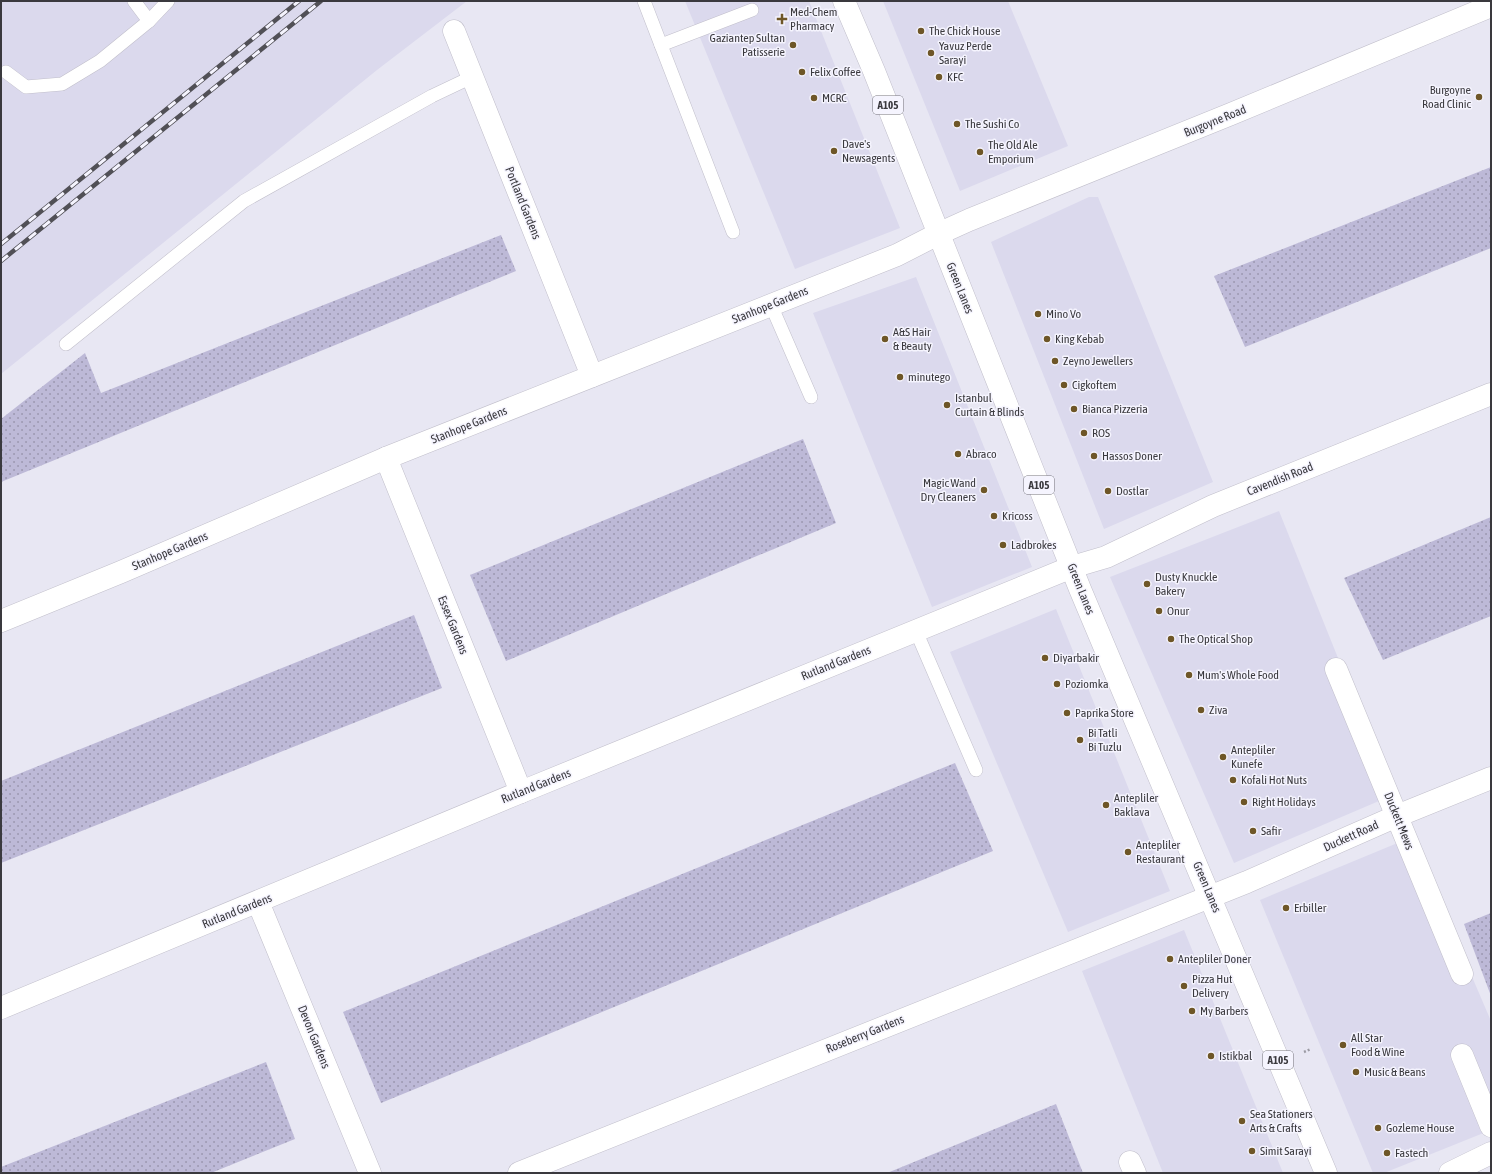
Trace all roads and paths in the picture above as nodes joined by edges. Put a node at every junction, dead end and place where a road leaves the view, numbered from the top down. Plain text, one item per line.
1 (134, 1) edge
2 (168, 1) edge
3 (644, 1) edge
4 (844, 1) edge
5 (1491, 6) edge
6 (752, 10) dead end
7 (149, 21) junction
8 (454, 31) dead end
9 (661, 45) junction
10 (6, 72) dead end
11 (472, 77) junction
12 (733, 232) dead end
13 (938, 234) junction
14 (770, 305) junction
15 (66, 344) dead end
16 (592, 376) junction
17 (1491, 394) edge
18 (811, 397) dead end
19 (386, 458) junction
20 (1072, 567) junction
21 (1, 621) edge
22 (916, 630) junction
23 (1336, 669) dead end
24 (976, 770) dead end
25 (1491, 778) edge
26 (521, 792) junction
27 (1397, 816) junction
28 (1210, 895) junction
29 (258, 902) junction
30 (1462, 974) dead end
31 (1, 1008) edge
32 (1462, 1055) dead end
33 (1491, 1126) edge
34 (1491, 1153) edge
35 (370, 1173) edge
36 (519, 1173) edge
37 (1326, 1173) edge
38 (1450, 1173) edge

1 - 7 lane
2 - 7 lane
3 - 9 lane
4 - 13 street, Green Lanes / A105
5 - 13 street, Burgoyne Road
6 - 9 lane
7 - 10 lane
8 - 11 street, Portland Gardens
9 - 12 lane
11 - 15 lane
11 - 16 street, Portland Gardens
13 - 14 street, Stanhope Gardens
13 - 20 street, Green Lanes / A105
14 - 16 street, Stanhope Gardens
14 - 18 lane
16 - 19 street, Stanhope Gardens
17 - 20 street, Cavendish Road
19 - 21 street, Stanhope Gardens
19 - 26 street, Essex Gardens
20 - 22 street, Rutland Gardens
20 - 28 street, Green Lanes / A105
22 - 24 lane
22 - 26 street, Rutland Gardens
23 - 27 street, Duckett Mews
25 - 27 street, Duckett Road
26 - 29 street, Rutland Gardens
27 - 28 street, Duckett Road
27 - 30 street, Duckett Mews
28 - 36 street, Roseberry Gardens
28 - 37 street, Green Lanes / A105
29 - 31 street, Rutland Gardens
29 - 35 street, Devon Gardens
32 - 33 street
34 - 38 street

